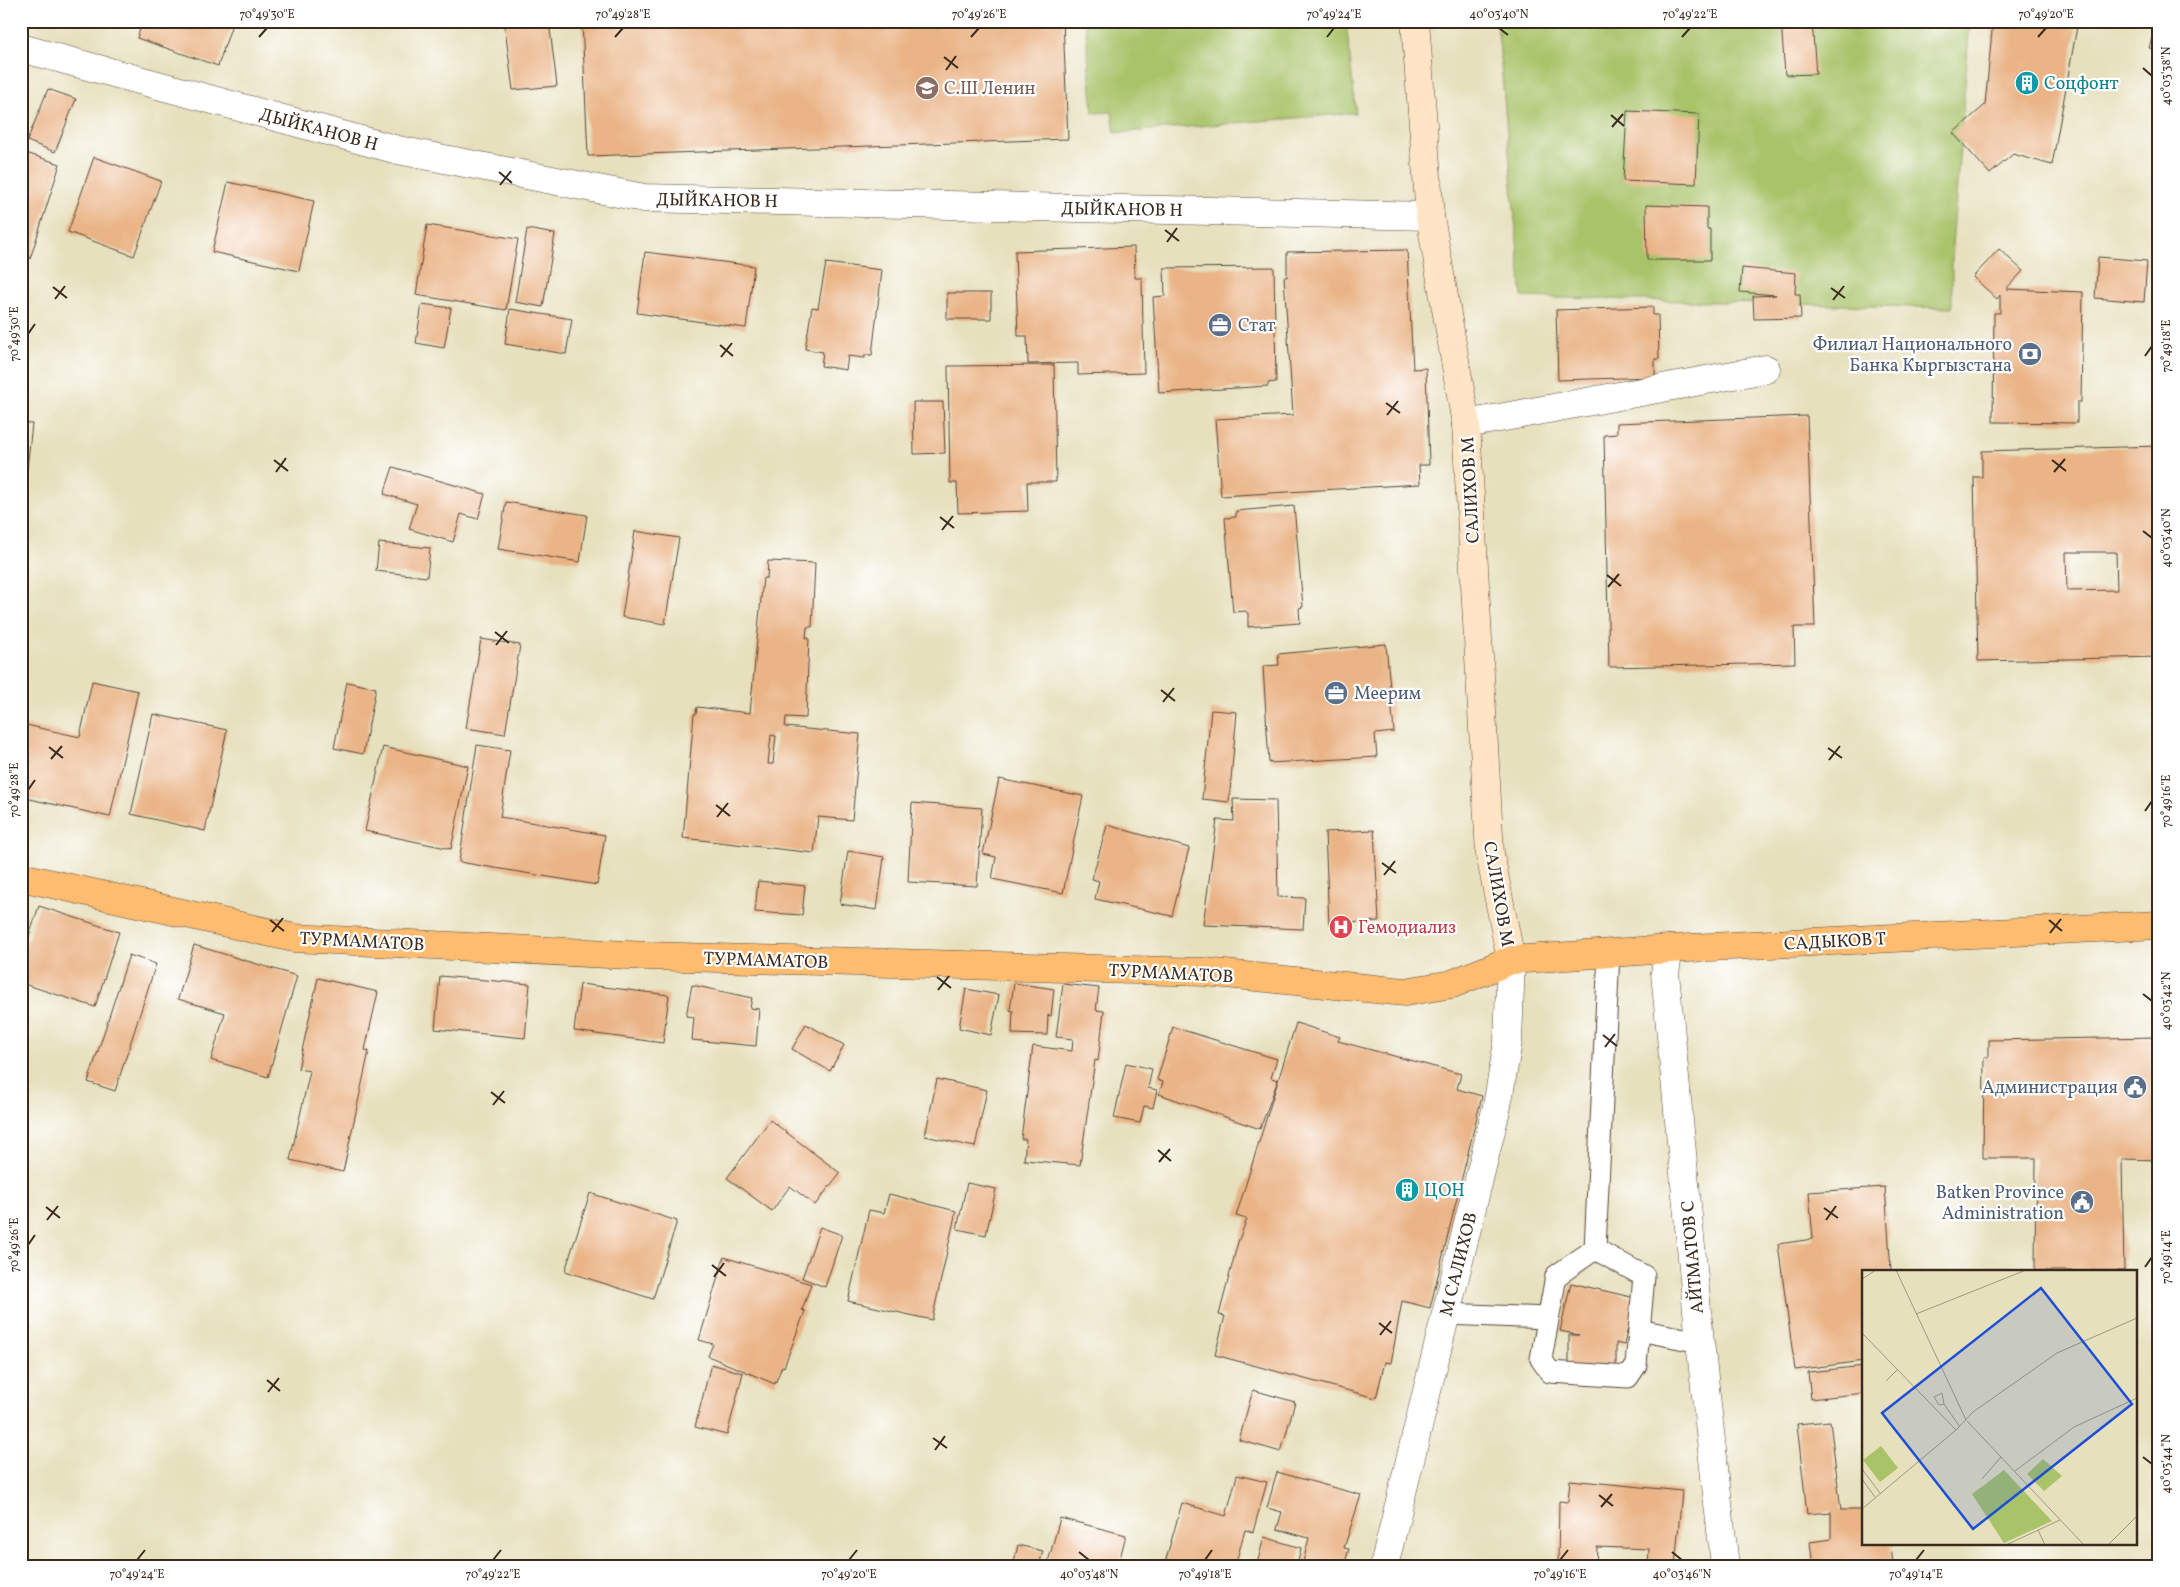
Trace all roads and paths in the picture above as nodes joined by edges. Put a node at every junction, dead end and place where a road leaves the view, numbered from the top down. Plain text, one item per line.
1 (1415, 21) edge
2 (21, 48) edge
3 (1430, 216) junction
4 (1766, 369) dead end
5 (1466, 424) junction
6 (21, 877) edge
7 (2159, 925) edge
8 (1669, 949) junction
9 (1610, 953) junction
10 (1511, 960) junction
11 (1595, 1249) junction
12 (1446, 1314) junction
13 (1547, 1318) junction
14 (1639, 1330) junction
15 (1700, 1342) junction
16 (1384, 1566) edge
17 (1725, 1566) edge

1 - 3 main road, САЛИХОВ М
2 - 3 street, ДЫЙКАНОВ Н
3 - 5 main road, САЛИХОВ М
4 - 5 street
5 - 10 main road, САЛИХОВ М
6 - 10 highway, ТУРМАМАТОВ
7 - 8 highway, САДЫКОВ Т
8 - 9 highway, САДЫКОВ Т
8 - 15 street, АЙТМАТОВ С
9 - 10 highway, САДЫКОВ Т
9 - 11 lane
10 - 12 street, М САЛИХОВ
11 - 13 lane
11 - 14 lane
12 - 13 lane
12 - 16 street, М САЛИХОВ
13 - 14 lane
14 - 15 lane
15 - 17 street, АЙТМАТОВ С

